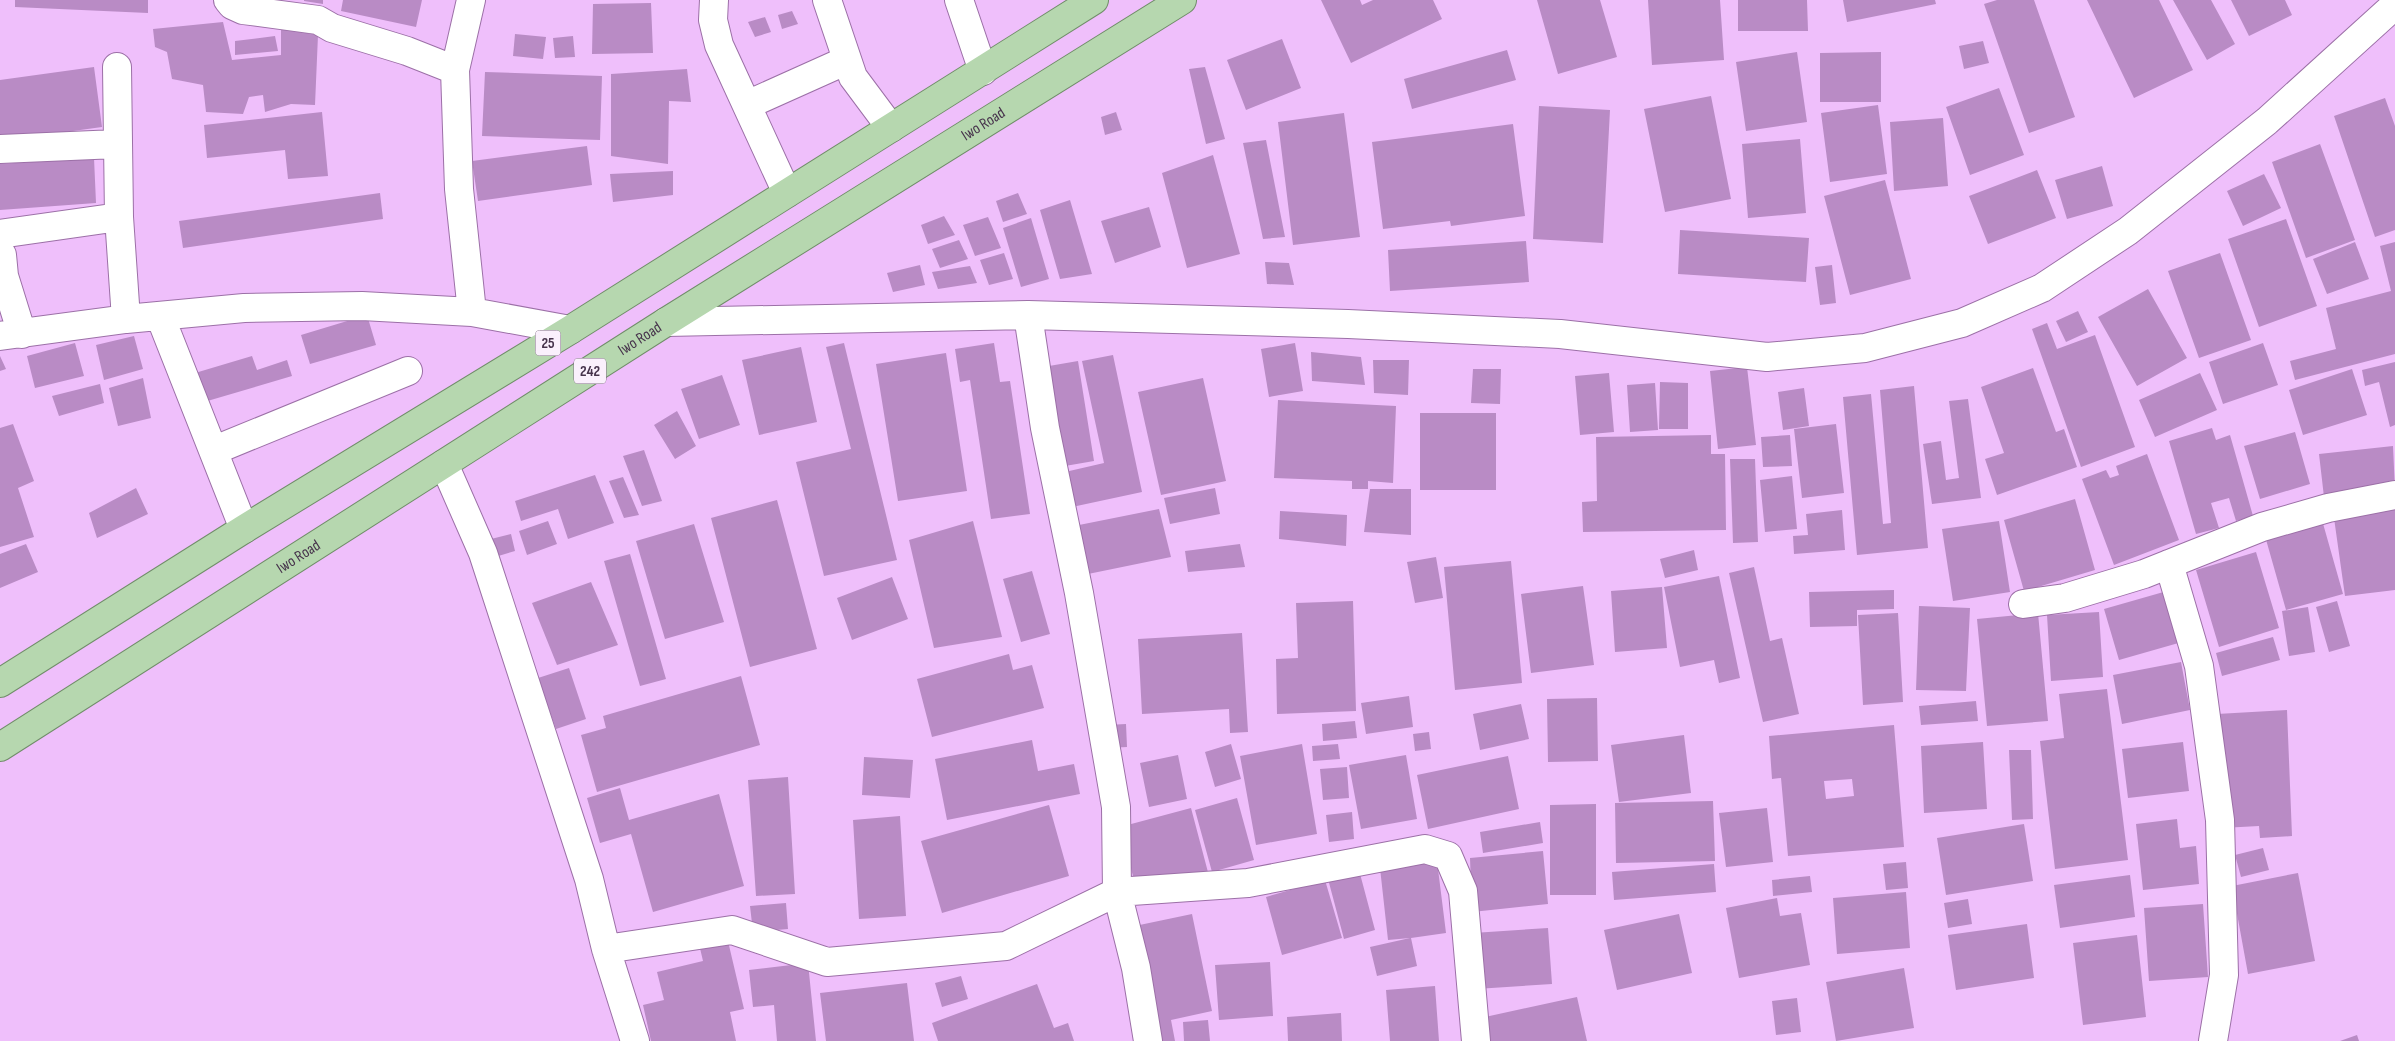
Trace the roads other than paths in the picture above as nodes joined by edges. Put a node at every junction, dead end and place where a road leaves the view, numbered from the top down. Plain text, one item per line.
1 (228, 0) edge
2 (471, 0) edge
3 (714, 0) edge
4 (827, 0) edge
5 (959, 0) edge
6 (1094, 0) edge
7 (1182, 0) edge
8 (2393, 17) edge
9 (845, 61) junction
10 (117, 67) dead end
11 (455, 70) junction
12 (983, 70) junction
13 (747, 105) junction
14 (891, 128) junction
15 (117, 144) junction
16 (0, 149) edge
17 (787, 193) junction
18 (119, 218) junction
19 (0, 234) edge
20 (0, 252) edge
21 (472, 312) junction
22 (1028, 315) junction
23 (160, 316) junction
24 (126, 319) junction
25 (666, 322) junction
26 (570, 330) junction
27 (11, 335) edge
28 (408, 371) dead end
29 (214, 450) junction
30 (444, 464) junction
31 (2395, 495) edge
32 (244, 529) junction
33 (2169, 564) junction
34 (2023, 604) dead end
35 (0, 684) edge
36 (0, 746) edge
37 (1117, 892) junction
38 (606, 949) junction
39 (635, 1041) edge
40 (1148, 1041) edge
41 (1476, 1041) edge
42 (2213, 1041) edge

1 - 11 street
2 - 11 street
3 - 13 street
4 - 9 street
5 - 12 street
6 - 12 main road, 25
7 - 25 main road, Iwo Road / 242
8 - 22 street
9 - 13 street
9 - 14 street
10 - 15 street
11 - 21 street
12 - 14 main road, 25
13 - 17 street
14 - 17 main road, 25
15 - 16 street
15 - 18 street
17 - 26 main road, 25
18 - 19 street
18 - 24 street
20 - 27 street
21 - 23 street
21 - 26 street
22 - 25 street
22 - 37 street
23 - 24 street
23 - 29 street
24 - 27 street
25 - 30 main road, Iwo Road / 242
26 - 32 main road, 25
28 - 29 street
29 - 32 street
30 - 36 main road, Iwo Road / 242
30 - 38 street
31 - 33 street
32 - 35 main road, 25
33 - 34 street
33 - 42 street
37 - 38 street
37 - 40 street
37 - 41 street
38 - 39 street

